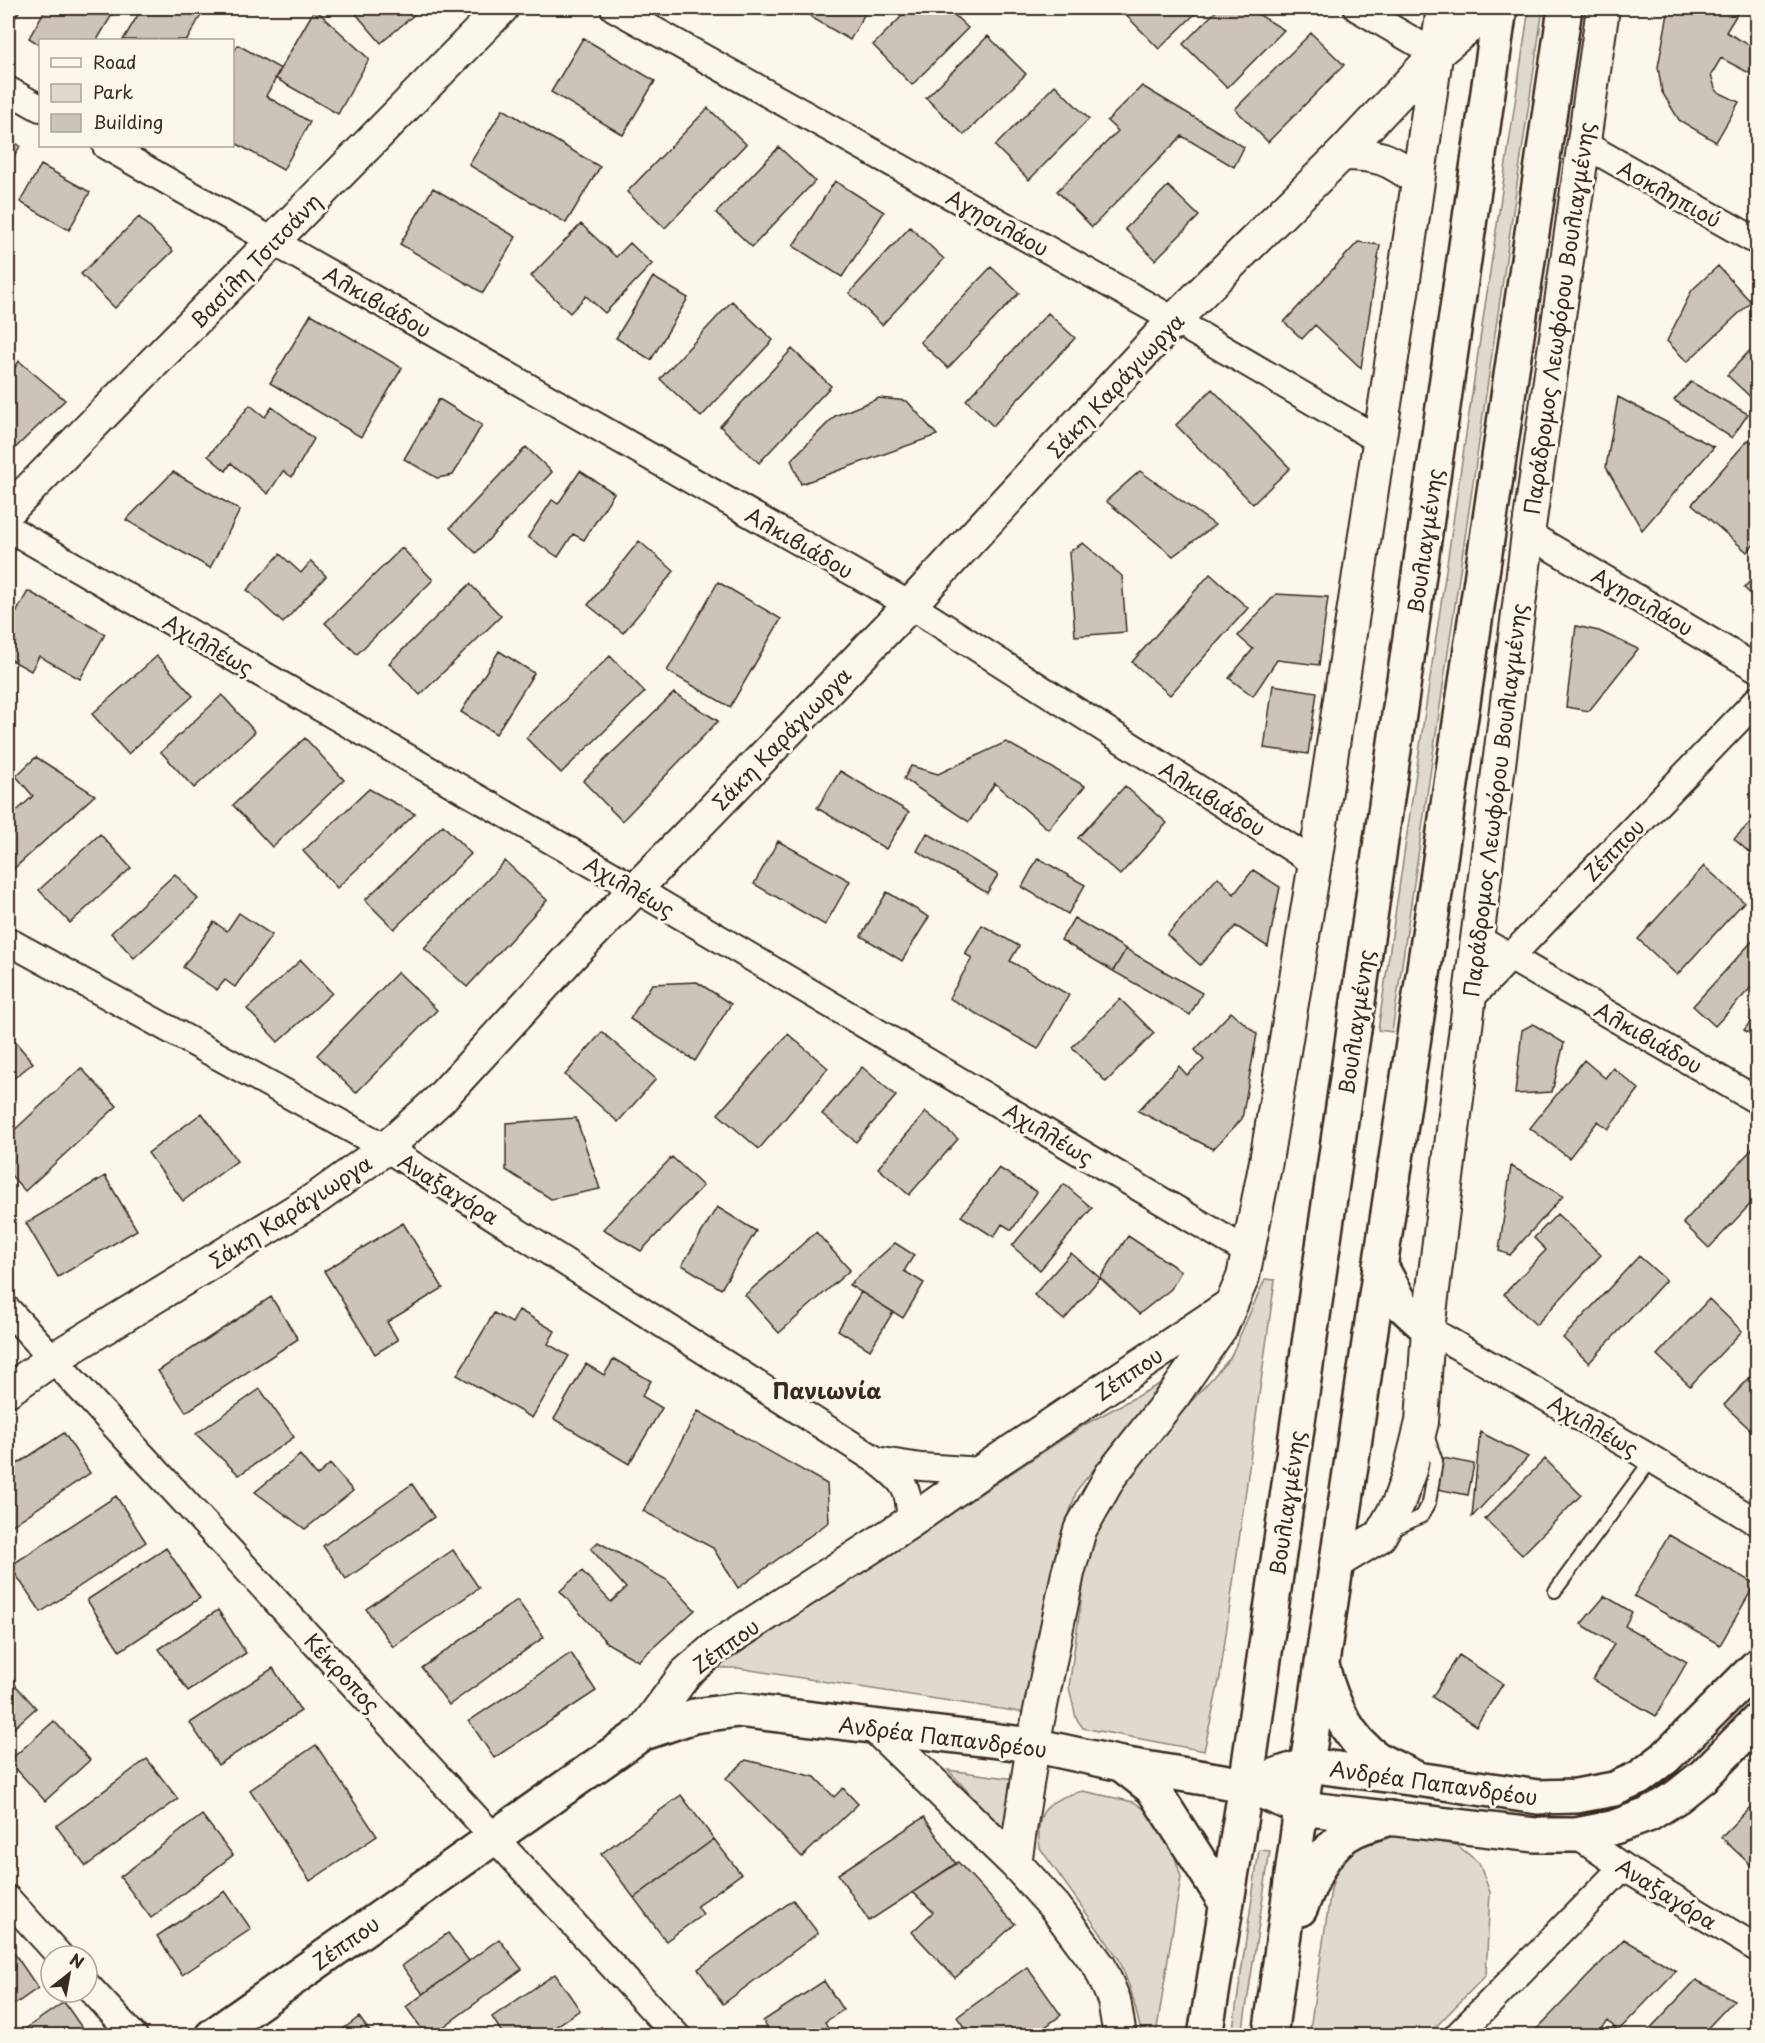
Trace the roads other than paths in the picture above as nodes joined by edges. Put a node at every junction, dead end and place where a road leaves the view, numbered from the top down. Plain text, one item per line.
1 (502, 8) edge
2 (614, 8) edge
3 (1358, 8) edge
4 (1443, 8) edge
5 (1491, 8) edge
6 (1500, 8) edge
7 (1565, 8) edge
8 (1603, 8) edge
9 (1436, 54) junction
10 (8, 90) edge
11 (39, 107) edge
12 (1582, 143) junction
13 (108, 147) edge
14 (1342, 154) junction
15 (1418, 180) junction
16 (274, 241) junction
17 (1758, 242) edge
18 (1174, 320) junction
19 (1380, 440) junction
20 (8, 512) edge
21 (8, 528) edge
22 (1528, 534) junction
23 (910, 605) junction
24 (1758, 669) edge
25 (1758, 699) edge
26 (1315, 863) junction
27 (636, 888) junction
28 (1477, 938) junction
29 (8, 941) edge
30 (1510, 957) junction
31 (1469, 1000) junction
32 (1758, 1101) edge
33 (386, 1148) junction
34 (1248, 1252) junction
35 (1380, 1265) junction
36 (1233, 1302) junction
37 (8, 1310) edge
38 (1428, 1329) junction
39 (53, 1359) junction
40 (8, 1390) edge
41 (1652, 1459) junction
42 (876, 1460) junction
43 (982, 1471) junction
44 (909, 1522) junction
45 (1758, 1523) edge
46 (1337, 1562) junction
47 (1555, 1591) dead end
48 (1322, 1665) junction
49 (1758, 1665) edge
50 (1758, 1720) edge
51 (875, 1727) junction
52 (641, 1734) junction
53 (1033, 1745) junction
54 (1121, 1764) junction
55 (1307, 1765) junction
56 (1417, 1779) junction
57 (1246, 1785) junction
58 (1301, 1808) junction
59 (1390, 1818) junction
60 (1576, 1836) junction
61 (495, 1837) junction
62 (1016, 1863) junction
63 (1623, 1867) junction
64 (8, 1899) edge
65 (1226, 1904) junction
66 (49, 1944) edge
67 (1758, 1949) edge
68 (1280, 1977) junction
69 (99, 1998) edge
70 (134, 2036) edge
71 (212, 2036) edge
72 (677, 2036) edge
73 (1120, 2036) edge
74 (1205, 2036) edge
75 (1270, 2036) edge
76 (1457, 2036) edge

1 - 16 street, Βασίλη Τσιτσάνη
2 - 18 street, Αγησιλάου
3 - 9 street
4 - 9 street
5 - 9 street, Σάκη Καράγιωργα
6 - 57 main road, Βουλιαγμένης
7 - 35 main road
8 - 12 street, Παράδρομος Λεωφόρου Βουλιαγμένης
9 - 14 street, Σάκη Καράγιωργα
9 - 15 street
10 - 11 street
12 - 17 street, Ασκληπιού
12 - 22 street, Παράδρομος Λεωφόρου Βουλιαγμένης
13 - 16 street, Αλκιβιάδου
14 - 15 street
14 - 18 street, Σάκη Καράγιωργα
15 - 19 street
16 - 20 street, Βασίλη Τσιτσάνη
16 - 23 street, Αλκιβιάδου
18 - 19 street, Αγησιλάου
18 - 23 street, Σάκη Καράγιωργα
19 - 26 street
21 - 27 street, Αχιλλέως
22 - 24 street, Αγησιλάου
22 - 28 street, Παράδρομος Λεωφόρου Βουλιαγμένης
23 - 26 street, Αλκιβιάδου
23 - 27 street, Σάκη Καράγιωργα
25 - 30 street, Ζέππου
26 - 34 street
27 - 33 street, Σάκη Καράγιωργα
27 - 34 street, Αχιλλέως
28 - 30 street, Αλκιβιάδου
28 - 31 street, Παράδρομος Λεωφόρου Βουλιαγμένης
29 - 33 street, Αναξαγόρα
30 - 31 street, Ζέππου
30 - 32 street, Αλκιβιάδου
31 - 38 street, Παράδρομος Λεωφόρου Βουλιαγμένης
33 - 39 street, Σάκη Καράγιωργα
33 - 42 street, Αναξαγόρα
34 - 36 street
35 - 38 main road
35 - 46 main road
36 - 43 street, Ζέππου
36 - 53 street
37 - 39 street, Κέκροπος
38 - 41 street, Αχιλλέως
38 - 46 street, Παράδρομος Λεωφόρου Βουλιαγμένης
39 - 40 street, Σάκη Καράγιωργα
39 - 61 street, Κέκροπος
41 - 45 street, Αχιλλέως
41 - 47 lane
42 - 43 street, Αναξαγόρα
42 - 44 street, Αναξαγόρα
43 - 44 street, Ζέππου
44 - 52 street, Ζέππου
46 - 48 main road
48 - 55 main road
48 - 56 main road
49 - 56 main road, Ανδρέα Παπανδρέου
50 - 60 main road, Ανδρέα Παπανδρέου
51 - 52 main road, Ανδρέα Παπανδρέου
51 - 53 main road, Ανδρέα Παπανδρέου
51 - 62 street
52 - 61 main road, Ζέππου
53 - 54 main road, Ανδρέα Παπανδρέου
53 - 62 street
54 - 57 main road, Ανδρέα Παπανδρέου
54 - 65 main road
55 - 56 main road, Ανδρέα Παπανδρέου
55 - 57 main road, Ανδρέα Παπανδρέου
55 - 58 main road
57 - 58 main road, Ανδρέα Παπανδρέου
57 - 65 main road, Βουλιαγμένης
58 - 59 main road, Ανδρέα Παπανδρέου
58 - 68 main road
59 - 60 main road, Ανδρέα Παπανδρέου
59 - 68 main road
60 - 63 street, Αναξαγόρα
61 - 71 main road, Ζέππου
61 - 72 street, Κέκροπος
62 - 73 street
63 - 67 street, Αναξαγόρα
63 - 76 street
64 - 66 street
65 - 74 main road, Βουλιαγμένης
68 - 75 main road
69 - 70 street

